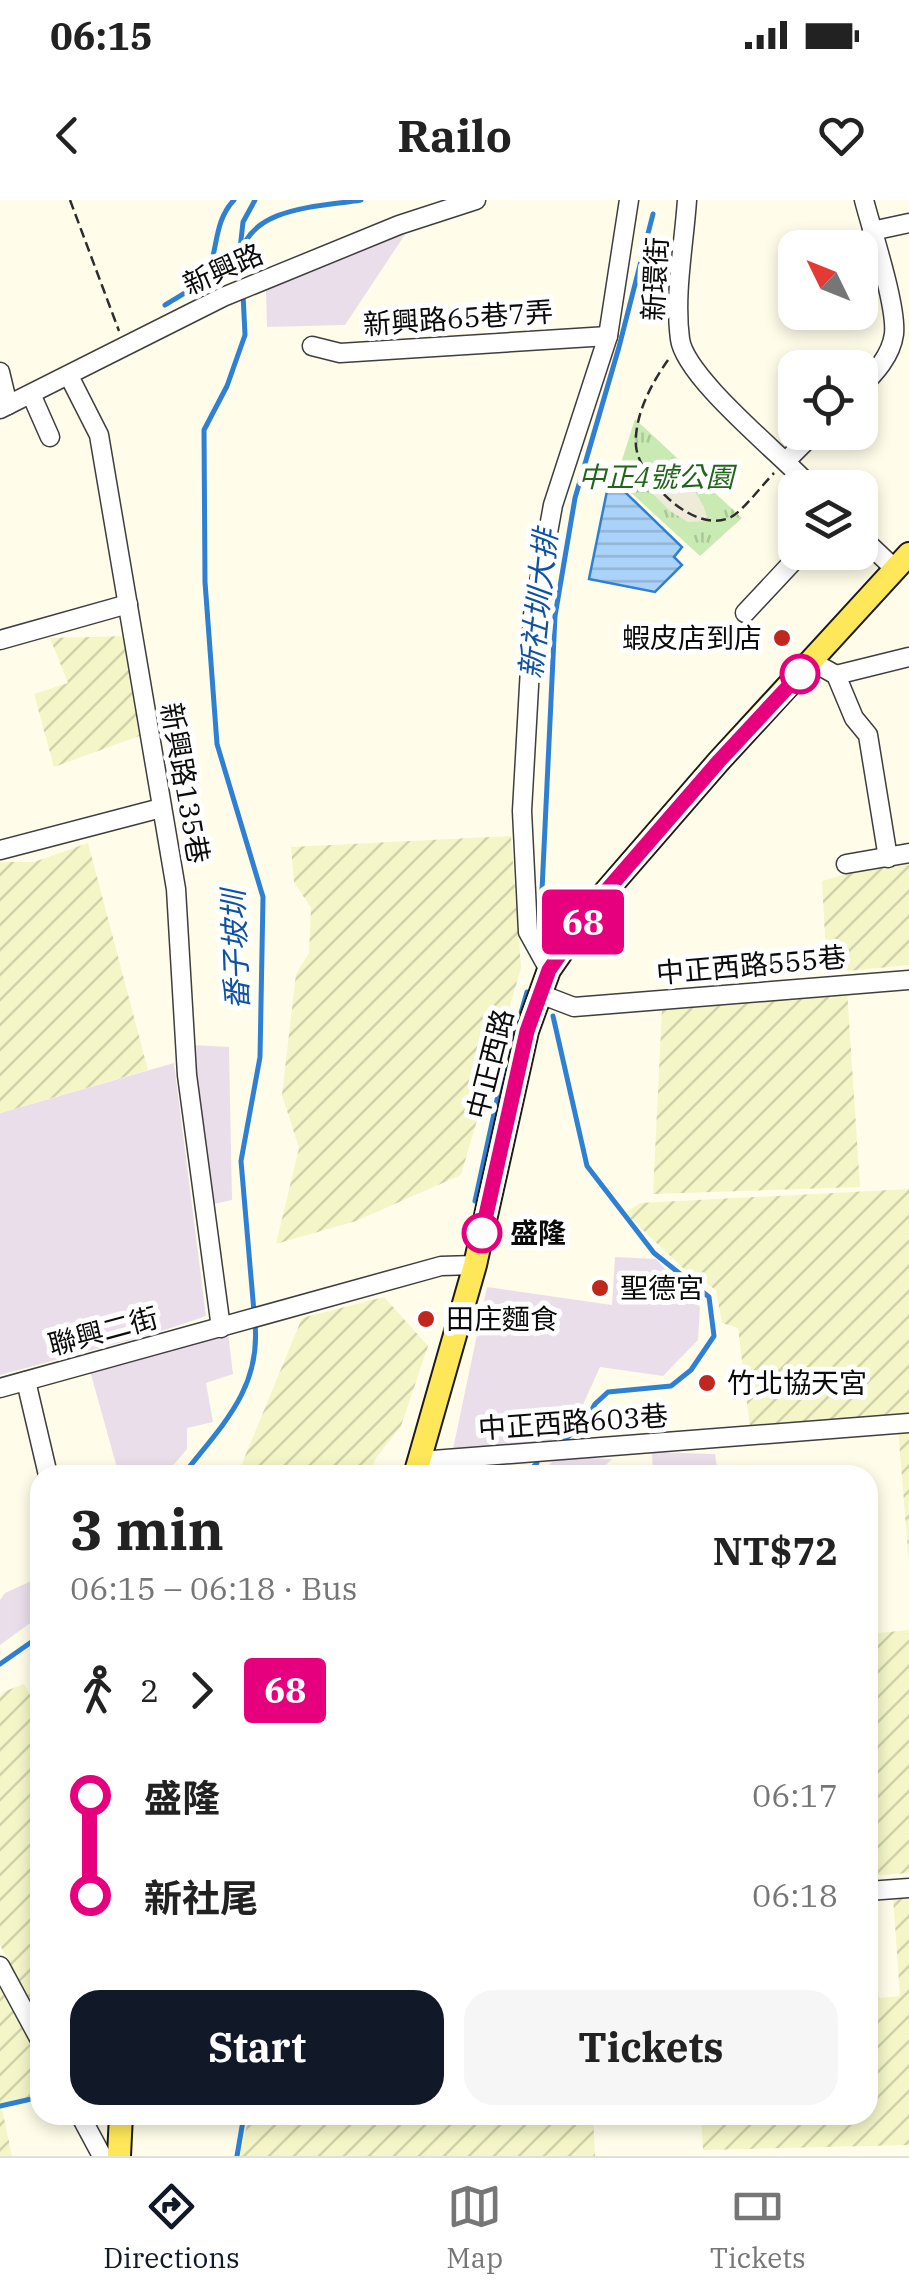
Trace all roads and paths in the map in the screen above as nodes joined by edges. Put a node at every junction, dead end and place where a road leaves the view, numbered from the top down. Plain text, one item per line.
1 (70, 200) edge
2 (476, 200) edge
3 (629, 200) edge
4 (687, 200) edge
5 (864, 200) edge
6 (909, 223) edge
7 (872, 230) edge
8 (877, 230) edge
9 (878, 255) edge
10 (608, 336) junction
11 (312, 346) dead end
12 (125, 347) junction
13 (671, 355) dead end
14 (878, 370) edge
15 (0, 372) edge
16 (68, 376) junction
17 (31, 394) junction
18 (4, 407) edge
19 (50, 437) dead end
20 (796, 450) edge
21 (786, 460) junction
22 (795, 470) edge
23 (878, 547) edge
24 (902, 561) edge
25 (785, 570) edge
26 (128, 604) junction
27 (745, 612) dead end
28 (0, 640) edge
29 (909, 656) edge
30 (811, 661) junction
31 (836, 674) junction
32 (161, 808) junction
33 (0, 850) edge
34 (909, 854) edge
35 (888, 858) junction
36 (846, 864) dead end
37 (549, 970) junction
38 (909, 980) edge
39 (540, 994) junction
40 (475, 1265) junction
41 (221, 1328) junction
42 (26, 1381) junction
43 (0, 1388) edge
44 (909, 1423) edge
45 (46, 1465) edge
46 (419, 1465) edge
47 (451, 1465) edge
48 (909, 1888) edge
49 (878, 1890) edge
50 (0, 1966) edge
51 (30, 2022) edge
52 (85, 2125) edge
53 (121, 2125) edge
54 (102, 2156) edge
55 (119, 2156) edge

1 - 12 path
2 - 12 street, 新興路
3 - 10 street
4 - 21 street, 新環街
5 - 7 street
6 - 8 street
9 - 14 street
10 - 11 street, 新興路65巷7弄
10 - 37 street
12 - 16 street, 新興路
13 - 21 path
15 - 18 street
16 - 17 street, 新興路
16 - 26 street, 新興路135巷
17 - 18 street, 新興路
17 - 19 street
20 - 21 street
21 - 22 street, 新環街
23 - 24 street
24 - 30 main road, 中正西路
25 - 27 street
26 - 28 street
26 - 32 street, 新興路135巷
29 - 31 street
30 - 31 street
30 - 37 main road, 中正西路
31 - 35 street
32 - 33 street
32 - 41 street, 新興路135巷
34 - 35 street
35 - 36 street
37 - 39 main road, 中正西路
38 - 39 street, 中正西路555巷
39 - 40 main road, 中正西路
40 - 41 street, 聯興二街
40 - 46 main road, 中正西路
41 - 42 street, 聯興二街
42 - 43 street, 聯興二街
42 - 45 street
44 - 47 street, 中正西路603巷
48 - 49 street
50 - 51 street
52 - 54 street
53 - 55 main road

